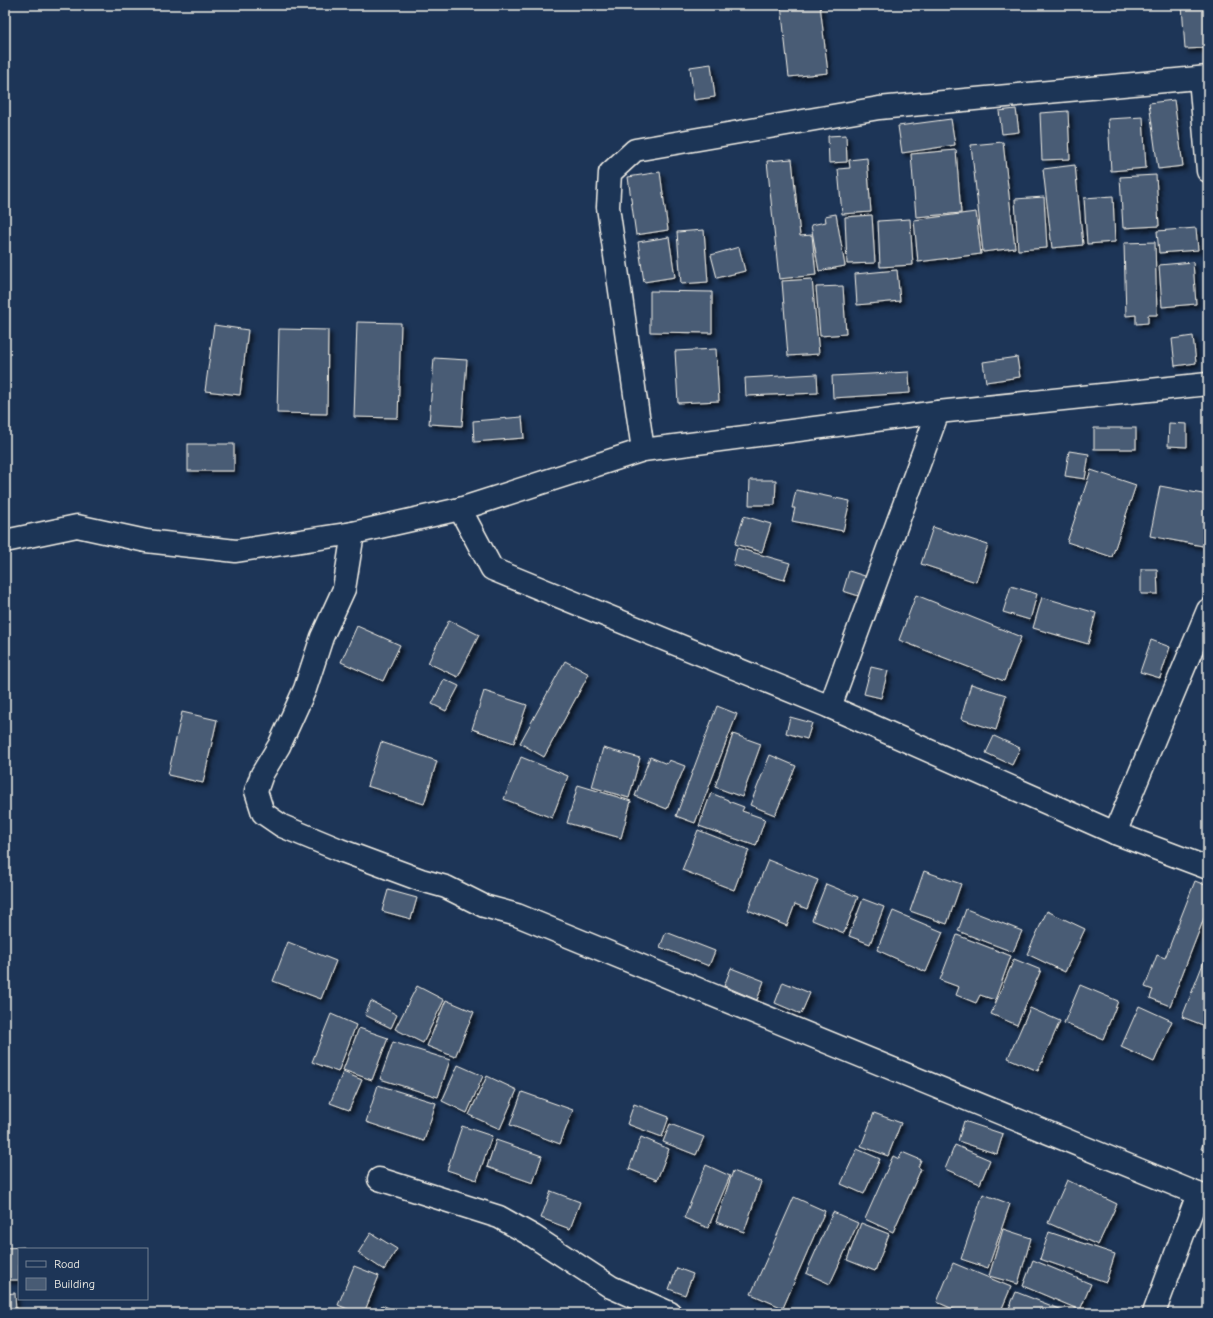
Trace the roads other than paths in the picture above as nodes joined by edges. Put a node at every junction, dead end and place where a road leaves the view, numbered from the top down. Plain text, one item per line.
1 (1204, 77) edge
2 (1208, 171) edge
3 (1208, 384) edge
4 (938, 412) junction
5 (643, 450) junction
6 (460, 509) junction
7 (353, 533) junction
8 (5, 541) edge
9 (1208, 610) edge
10 (830, 708) junction
11 (1116, 832) junction
12 (1208, 868) edge
13 (379, 1179) dead end
14 (1203, 1196) edge
15 (670, 1313) edge
16 (1154, 1313) edge

1 - 2 street
1 - 5 street
3 - 4 street
4 - 5 street
4 - 10 street
5 - 6 street
6 - 7 street
6 - 10 street
7 - 8 street
7 - 14 street
9 - 11 street
10 - 11 street
11 - 12 street
13 - 15 street
14 - 16 street

